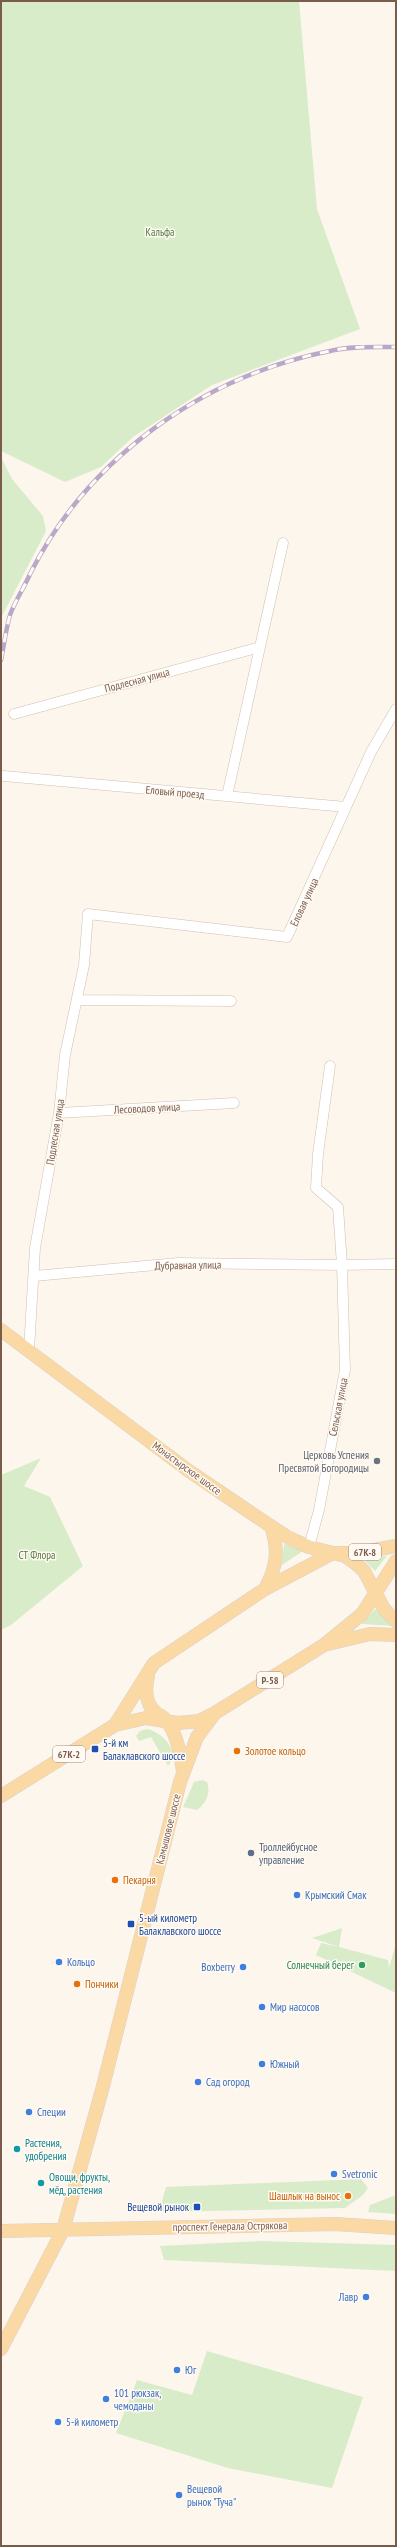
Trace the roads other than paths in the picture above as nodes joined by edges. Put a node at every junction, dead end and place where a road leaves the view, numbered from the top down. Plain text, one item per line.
1 (283, 543) dead end
2 (260, 647) junction
3 (396, 709) edge
4 (14, 714) dead end
5 (4, 776) dead end
6 (227, 796) junction
7 (346, 807) junction
8 (88, 914) joint
9 (77, 1000) junction
10 (231, 1001) dead end
11 (330, 1066) dead end
12 (234, 1103) dead end
13 (59, 1113) junction
14 (396, 1264) edge
15 (342, 1265) junction
16 (34, 1276) junction
17 (1, 1330) edge
18 (29, 1350) junction
19 (271, 1526) junction
20 (396, 1546) edge
21 (309, 1547) junction
22 (333, 1553) junction
23 (396, 1561) edge
24 (266, 1589) junction
25 (374, 1593) junction
26 (396, 1621) edge
27 (396, 1635) edge
28 (324, 1645) junction
29 (149, 1670) junction
30 (215, 1713) junction
31 (166, 1719) junction
32 (115, 1725) junction
33 (183, 1772) junction
34 (1, 1796) edge
35 (396, 2228) edge
36 (63, 2230) junction
37 (1, 2232) edge
38 (1, 2349) edge

1 - 2 street
2 - 4 street, Подлесная улица
2 - 6 street
3 - 7 street, Еловая улица
5 - 6 street, Еловый проезд
6 - 7 street, Еловый проезд
7 - 8 street, Еловая улица
8 - 9 street, Подлесная улица
9 - 10 street
9 - 13 street, Подлесная улица
11 - 15 street, Сельская улица
12 - 13 street, Лесоводов улица
13 - 16 street, Подлесная улица
14 - 15 street, Дубравная улица
15 - 16 street, Дубравная улица
15 - 21 street, Сельская улица
16 - 18 street, Подлесная улица
17 - 18 main road, Монастырское шоссе
18 - 19 main road, Монастырское шоссе
19 - 21 main road, Монастырское шоссе
19 - 24 main road
20 - 22 main road, 67К-8
21 - 22 main road, Монастырское шоссе
22 - 24 main road
22 - 25 main road, Монастырское шоссе
23 - 25 main road, Камышовое шоссе / 67К-8
24 - 29 main road
25 - 26 main road, Монастырское шоссе
25 - 28 main road, Камышовое шоссе / Р-58
27 - 28 main road
28 - 30 main road, Камышовое шоссе / Р-58
29 - 31 main road
29 - 32 main road
30 - 31 main road, Р-58
30 - 33 main road, Камышовое шоссе
31 - 32 main road, Р-58
31 - 33 main road
32 - 34 main road, 67К-2
33 - 36 main road, Камышовое шоссе
35 - 36 main road, проспект Генерала Острякова
36 - 37 main road, проспект Генерала Острякова
36 - 38 main road, Камышовое шоссе

